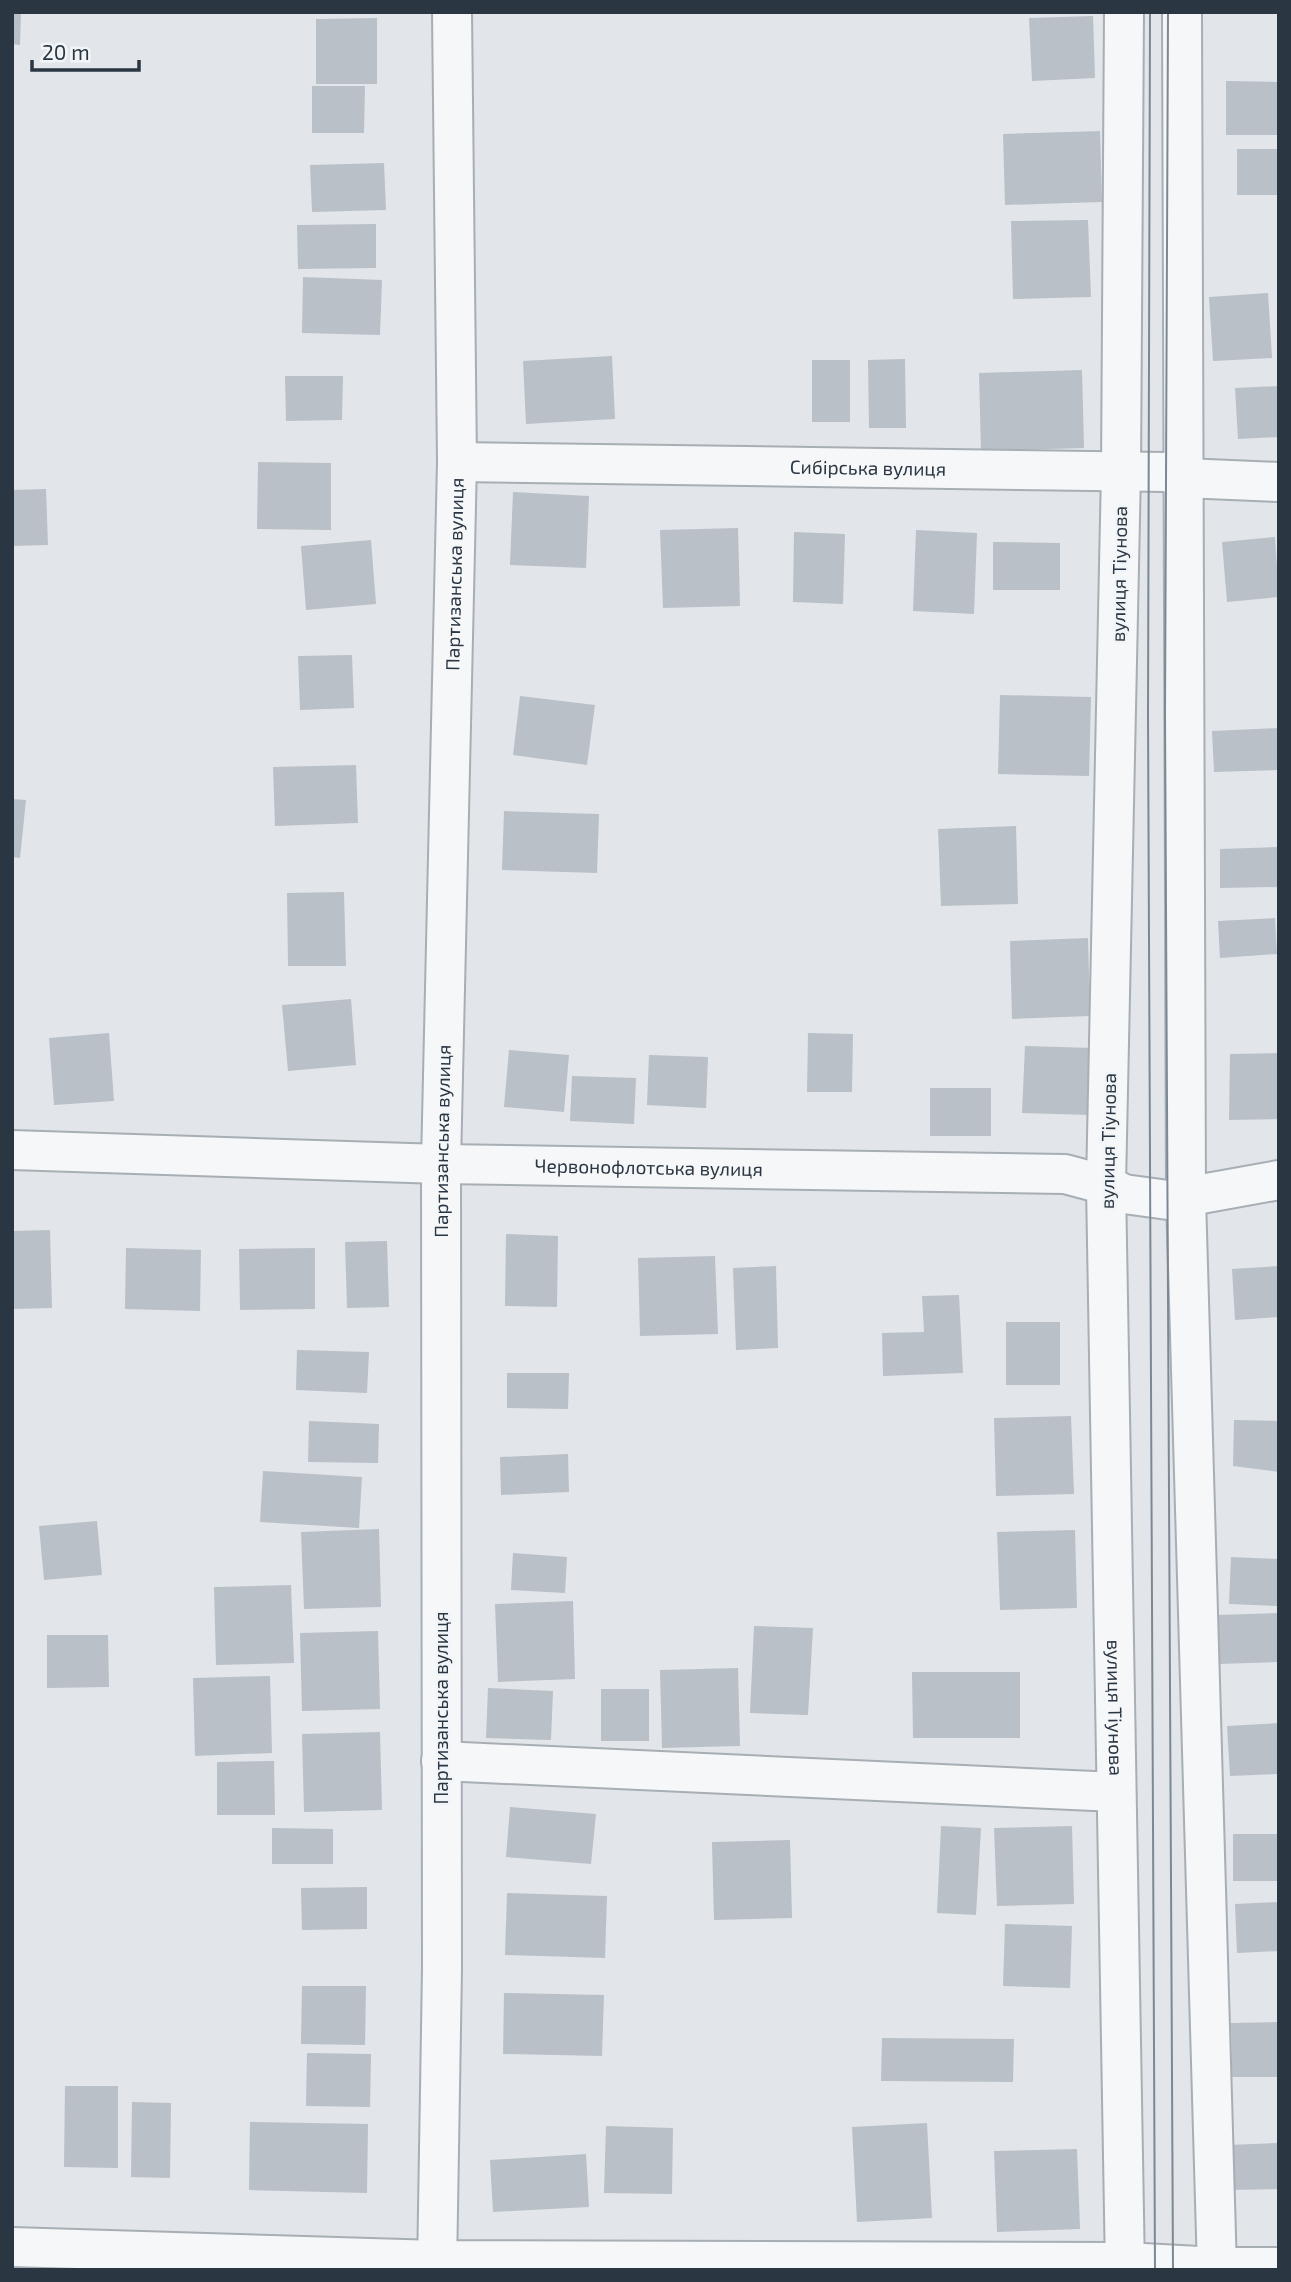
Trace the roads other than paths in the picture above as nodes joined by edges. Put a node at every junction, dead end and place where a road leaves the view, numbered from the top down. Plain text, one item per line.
1 (453, 12) edge
2 (1124, 12) edge
3 (1182, 12) edge
4 (457, 462) junction
5 (1121, 471) junction
6 (1184, 478) junction
7 (1279, 482) edge
8 (12, 1150) edge
9 (441, 1164) junction
10 (1279, 1180) edge
11 (1107, 1185) junction
12 (1186, 1197) junction
13 (441, 1761) junction
14 (1116, 1792) junction
15 (12, 2247) edge
16 (437, 2265) edge
17 (1125, 2266) edge
18 (1279, 2267) edge
19 (1217, 2268) edge

1 - 4 street, Партизанська вулиця
2 - 5 street, вулиця Тіунова
3 - 6 street
4 - 5 street, Сибірська вулиця
4 - 9 street, Партизанська вулиця
5 - 6 street, Сибірська вулиця
5 - 11 street, вулиця Тіунова
6 - 7 street, Сибірська вулиця
6 - 12 street
8 - 9 street, Червонофлотська вулиця
9 - 11 street, Червонофлотська вулиця
9 - 13 street, Партизанська вулиця
10 - 12 street, Червонофлотська вулиця
11 - 12 street, Червонофлотська вулиця
11 - 14 street, вулиця Тіунова
12 - 19 street
13 - 14 street
13 - 16 street, Партизанська вулиця
14 - 17 street, вулиця Тіунова
15 - 16 street
16 - 17 street
17 - 19 street
18 - 19 street

